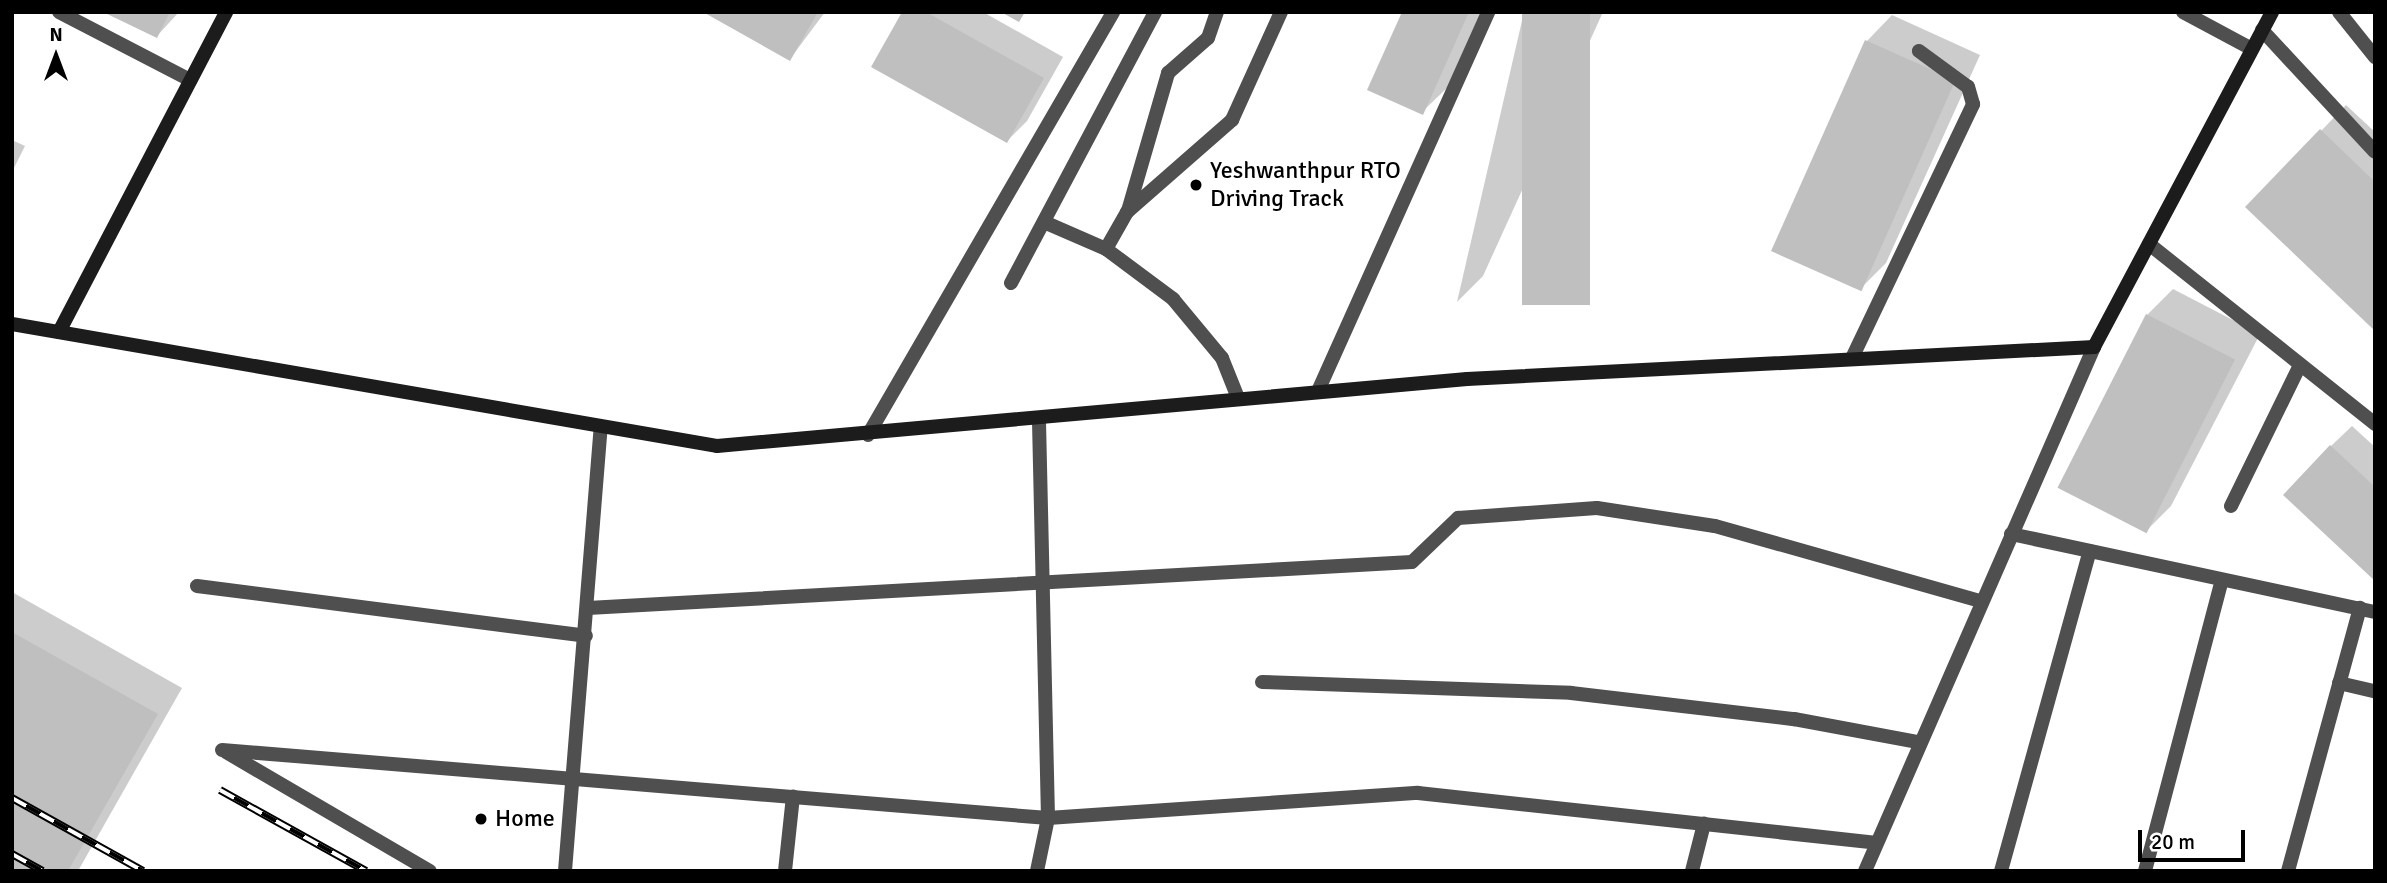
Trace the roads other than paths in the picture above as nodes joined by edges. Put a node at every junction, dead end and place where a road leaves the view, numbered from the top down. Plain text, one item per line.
1 (59, 12) edge
2 (226, 12) edge
3 (1113, 12) edge
4 (1155, 12) edge
5 (1217, 12) edge
6 (1281, 12) edge
7 (1488, 12) edge
8 (2183, 12) edge
9 (2272, 12) edge
10 (2339, 12) edge
11 (2262, 30) junction
12 (2252, 50) junction
13 (1919, 51) dead end
14 (2375, 57) edge
15 (190, 80) junction
16 (2375, 152) edge
17 (1127, 212) junction
18 (1044, 222) junction
19 (2148, 244) junction
20 (1106, 249) junction
21 (1011, 283) dead end
22 (12, 324) edge
23 (59, 332) junction
24 (2094, 347) junction
25 (1853, 356) junction
26 (2300, 365) junction
27 (1318, 391) junction
28 (1238, 398) junction
29 (1039, 418) junction
30 (2375, 424) edge
31 (601, 426) junction
32 (868, 435) junction
33 (2231, 506) dead end
34 (2011, 534) junction
35 (2090, 551) junction
36 (1042, 579) junction
37 (2222, 580) junction
38 (197, 586) dead end
39 (1980, 601) junction
40 (588, 608) junction
41 (2367, 610) edge
42 (586, 636) junction
43 (1262, 682) dead end
44 (2339, 683) junction
45 (2375, 691) edge
46 (1917, 742) junction
47 (576, 778) junction
48 (793, 796) junction
49 (1048, 817) junction
50 (1704, 824) junction
51 (1872, 842) junction
52 (430, 871) edge
53 (565, 871) edge
54 (785, 871) edge
55 (1037, 871) edge
56 (1692, 871) edge
57 (1864, 871) edge
58 (2001, 871) edge
59 (2145, 871) edge
60 (2288, 871) edge

1 - 15 street
2 - 15 street
3 - 32 street
4 - 18 street
5 - 17 street
6 - 17 street
7 - 27 street
8 - 12 street
9 - 11 street
10 - 14 street
11 - 12 street
11 - 16 street
12 - 19 street
13 - 25 street
15 - 23 street
17 - 20 street
18 - 20 street
18 - 21 street
19 - 24 street
19 - 26 street
20 - 28 street
22 - 23 street
23 - 31 street
24 - 25 street
24 - 34 street
25 - 27 street
26 - 30 street
26 - 33 street
27 - 28 street
28 - 29 street
29 - 32 street
29 - 36 street
31 - 32 street
31 - 40 street
34 - 35 street
34 - 39 street
35 - 37 street
35 - 58 street
36 - 39 street
36 - 40 street
36 - 49 street
37 - 41 street
37 - 59 street
38 - 42 street
39 - 46 street
40 - 42 street
41 - 44 street
42 - 47 street
43 - 46 street
44 - 45 street
44 - 60 street
46 - 51 street
47 - 48 street
47 - 52 street
47 - 53 street
48 - 49 street
48 - 54 street
49 - 50 street
49 - 55 street
50 - 51 street
50 - 56 street
51 - 57 street

